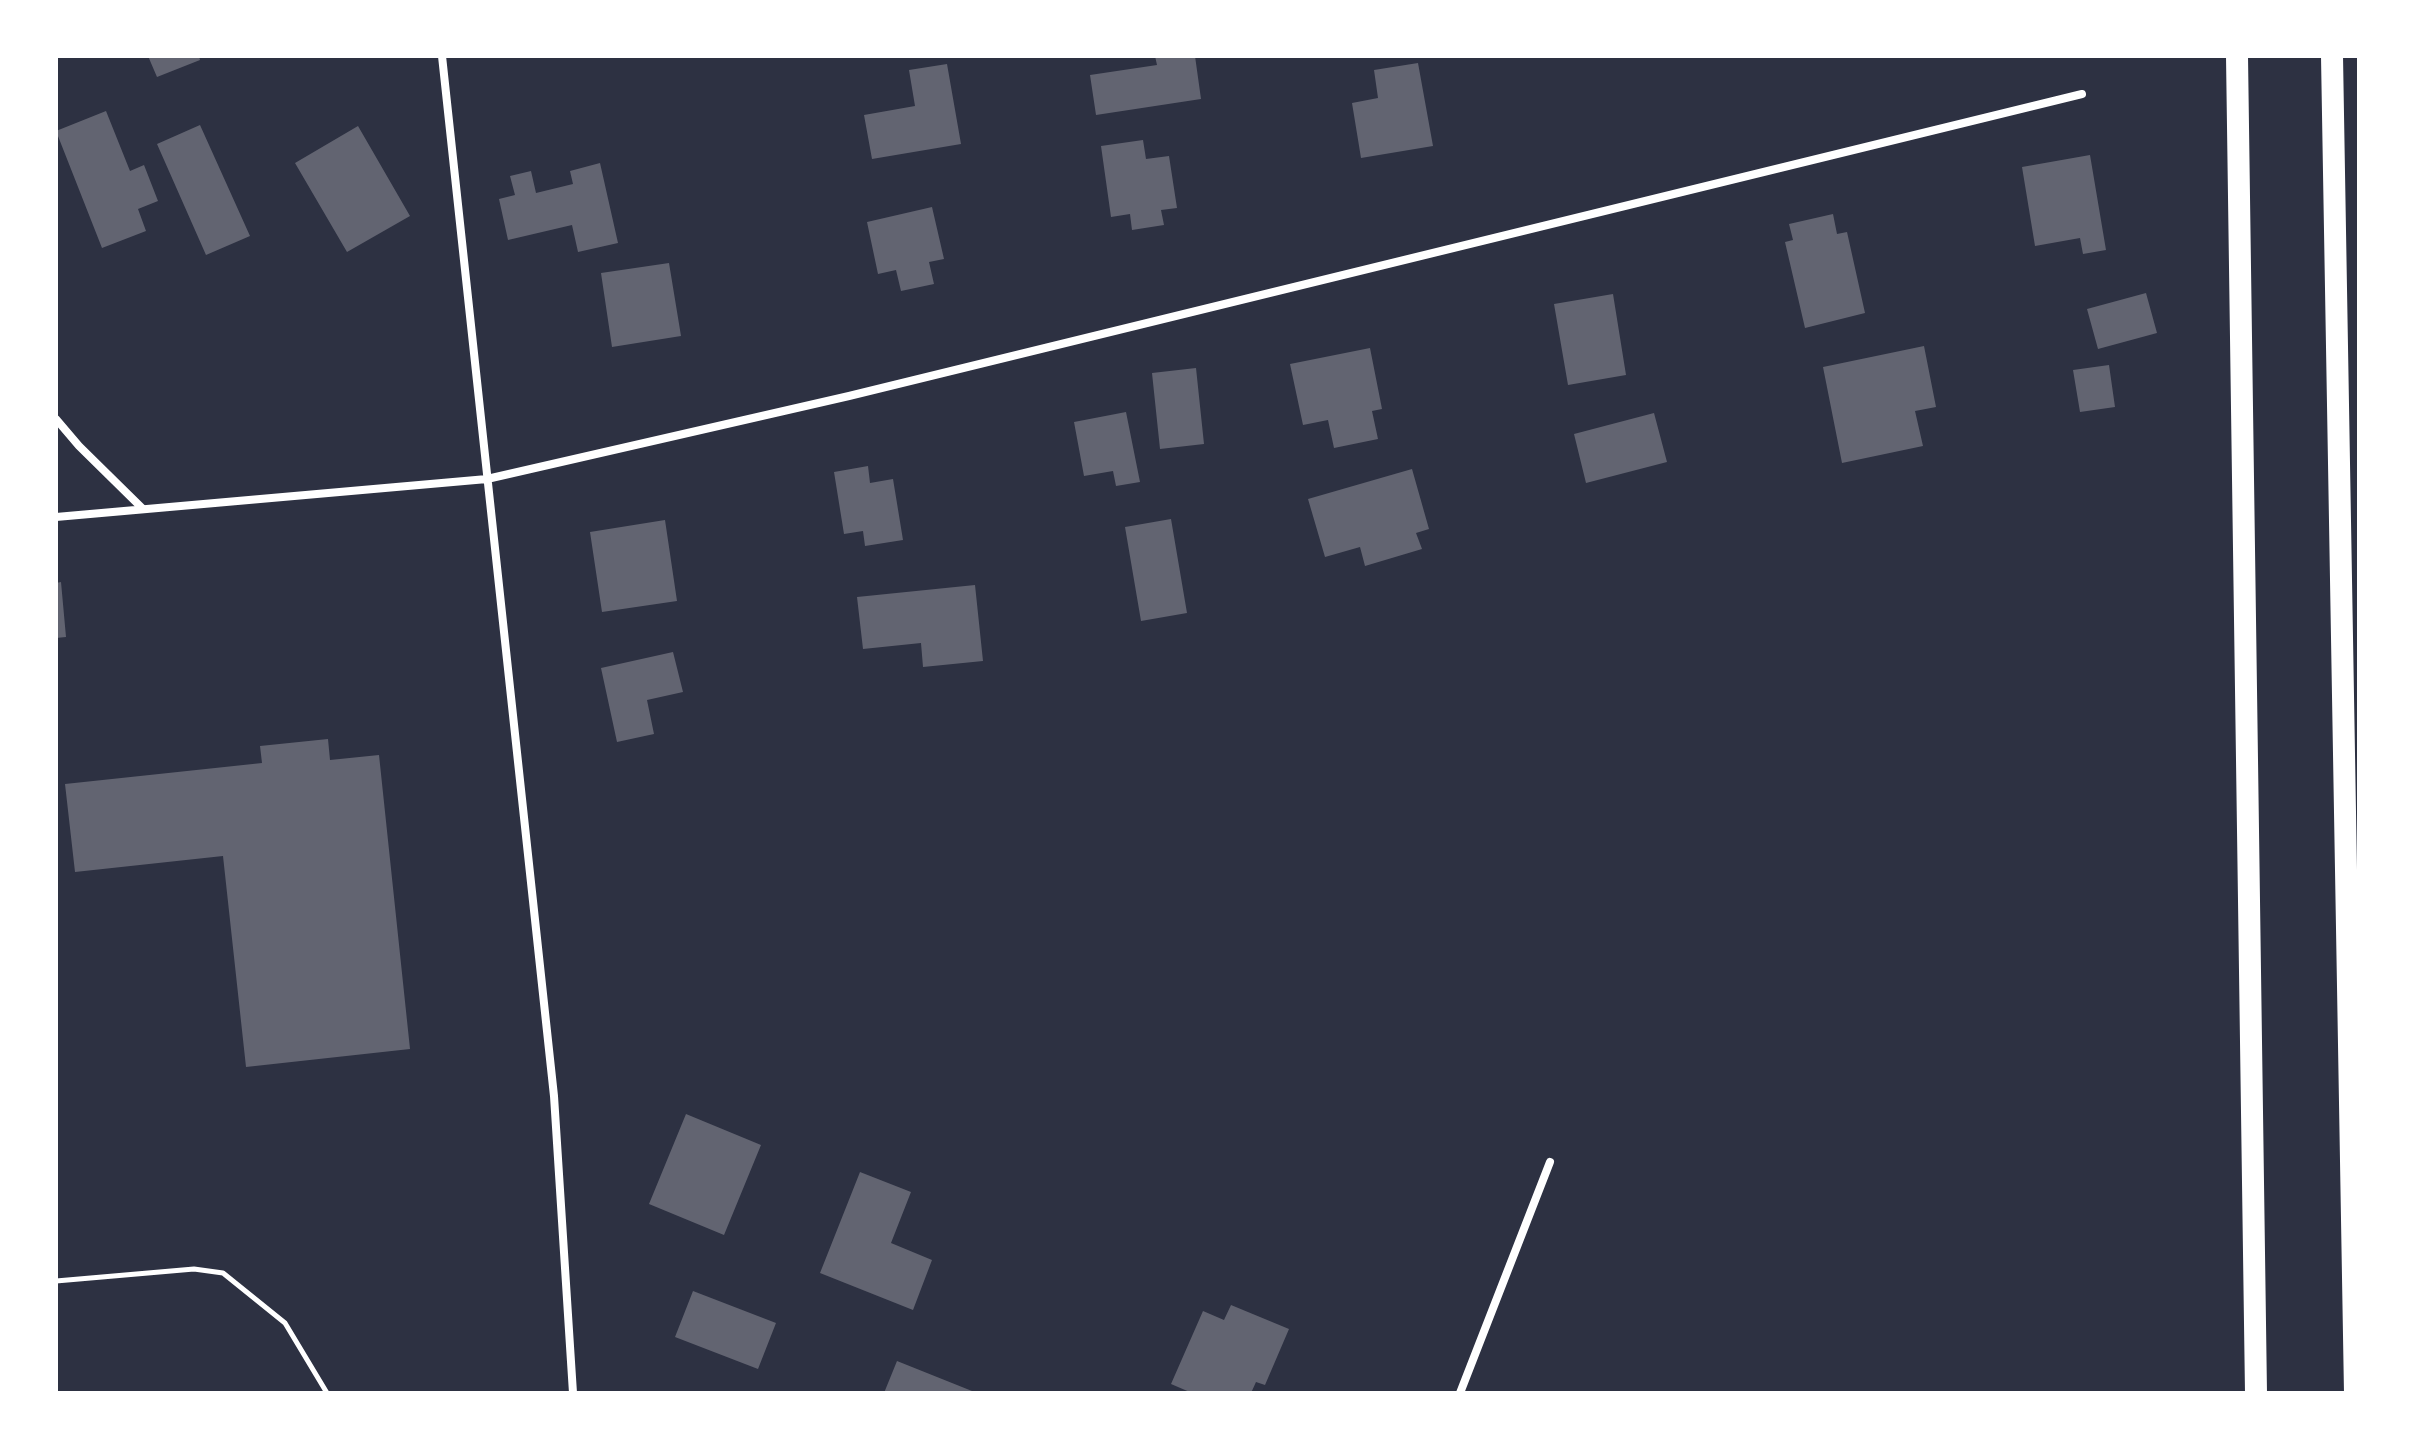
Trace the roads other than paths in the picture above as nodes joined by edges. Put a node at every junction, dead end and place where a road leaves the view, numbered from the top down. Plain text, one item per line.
1 (442, 56) edge
2 (2237, 56) edge
3 (2332, 56) edge
4 (2082, 94) dead end
5 (56, 419) edge
6 (2340, 477) junction
7 (487, 479) junction
8 (143, 509) junction
9 (56, 517) edge
10 (2359, 519) edge
11 (1550, 1162) dead end
12 (573, 1393) edge
13 (1460, 1393) edge
14 (2256, 1393) edge
15 (2355, 1393) edge

1 - 7 street
2 - 14 highway
3 - 6 highway
4 - 7 street
5 - 8 street
6 - 10 highway
6 - 15 highway
7 - 8 street
7 - 12 street
8 - 9 street
11 - 13 street

